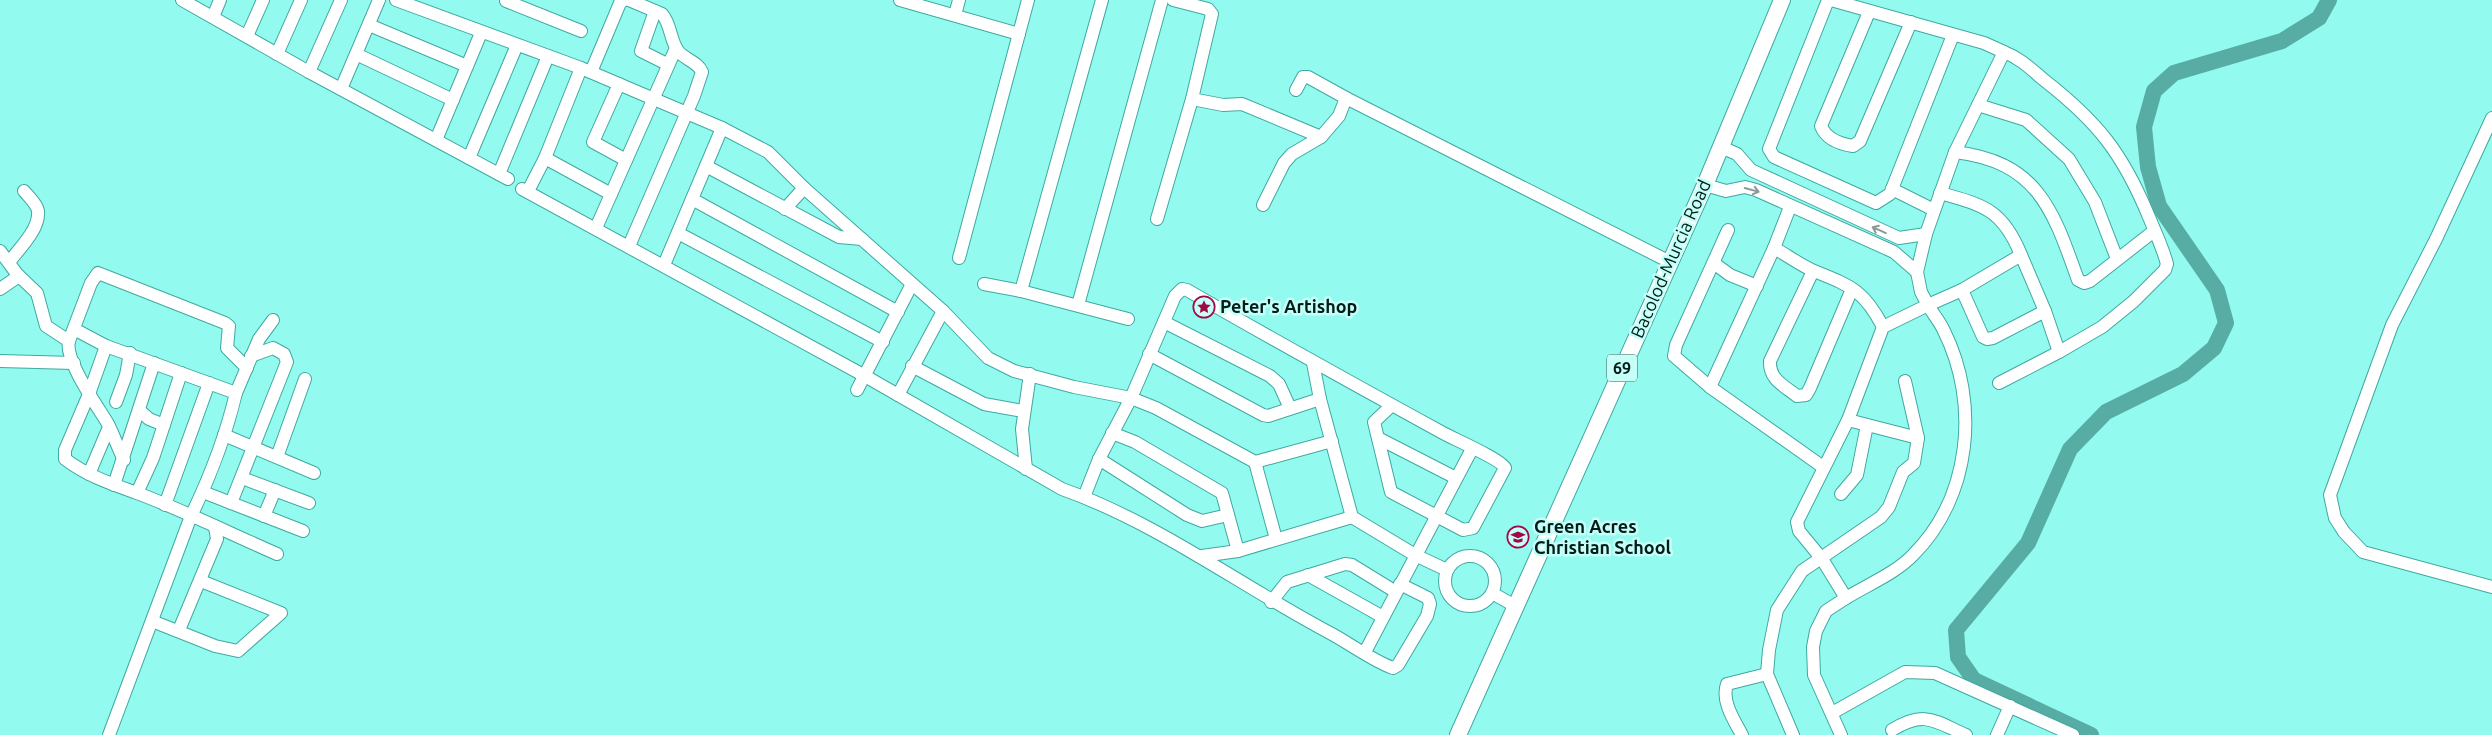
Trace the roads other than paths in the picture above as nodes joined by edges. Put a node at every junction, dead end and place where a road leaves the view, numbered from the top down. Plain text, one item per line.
1 (182, 0) edge
2 (220, 0) edge
3 (263, 0) edge
4 (301, 0) edge
5 (341, 0) edge
6 (379, 0) edge
7 (396, 0) edge
8 (505, 0) edge
9 (624, 0) edge
10 (629, 0) edge
11 (900, 0) edge
12 (959, 0) edge
13 (1028, 0) edge
14 (1102, 0) edge
15 (1162, 0) edge
16 (1173, 0) edge
17 (1782, 0) edge
18 (1829, 0) edge
19 (655, 11) junction
20 (1869, 12) junction
21 (955, 15) junction
22 (213, 17) junction
23 (1912, 22) junction
24 (369, 25) junction
25 (581, 31) dead end
26 (481, 32) junction
27 (1019, 34) junction
28 (1953, 35) junction
29 (247, 36) junction
30 (516, 45) junction
31 (676, 48) junction
32 (2004, 52) junction
33 (277, 54) junction
34 (356, 54) junction
35 (548, 56) junction
36 (668, 64) junction
37 (467, 66) junction
38 (586, 70) junction
39 (309, 72) junction
40 (619, 84) junction
41 (341, 89) junction
42 (1296, 90) dead end
43 (1346, 98) junction
44 (652, 99) junction
45 (1192, 99) junction
46 (453, 100) junction
47 (1978, 104) junction
48 (686, 114) junction
49 (2492, 118) edge
50 (722, 128) junction
51 (1321, 138) junction
52 (436, 140) junction
53 (1721, 147) junction
54 (1955, 152) junction
55 (470, 158) junction
56 (545, 158) junction
57 (626, 160) junction
58 (706, 166) junction
59 (1780, 184) junction
60 (1705, 185) junction
61 (804, 188) junction
62 (1892, 189) junction
63 (24, 191) dead end
64 (1940, 193) junction
65 (611, 194) junction
66 (692, 199) junction
67 (1774, 199) junction
68 (1263, 205) dead end
69 (1790, 207) junction
70 (785, 209) junction
71 (1934, 210) junction
72 (1841, 213) junction
73 (1157, 219) dead end
74 (1836, 227) junction
75 (596, 228) junction
76 (1728, 230) dead end
77 (2154, 230) junction
78 (678, 233) junction
79 (1926, 234) junction
80 (1899, 238) junction
81 (862, 239) junction
82 (629, 246) junction
83 (1774, 248) junction
84 (0, 251) edge
85 (1894, 252) junction
86 (2021, 255) junction
87 (958, 258) dead end
88 (2117, 260) junction
89 (9, 262) junction
90 (1670, 262) junction
91 (1715, 264) junction
92 (664, 265) junction
93 (1813, 271) junction
94 (1918, 272) junction
95 (19, 276) junction
96 (912, 284) junction
97 (984, 284) dead end
98 (1757, 286) junction
99 (0, 289) edge
100 (1852, 289) junction
101 (1962, 290) junction
102 (1021, 291) junction
103 (1078, 305) junction
104 (1928, 305) junction
105 (943, 311) junction
106 (2045, 311) junction
107 (898, 312) junction
108 (1128, 319) dead end
109 (273, 320) dead end
110 (1164, 322) junction
111 (1883, 327) junction
112 (74, 329) junction
113 (883, 342) junction
114 (68, 344) junction
115 (106, 346) junction
116 (2059, 352) junction
117 (130, 353) junction
118 (1149, 354) junction
119 (251, 356) junction
120 (0, 361) edge
121 (57, 362) junction
122 (74, 363) junction
123 (154, 363) junction
124 (1313, 363) junction
125 (912, 366) junction
126 (247, 368) junction
127 (182, 373) junction
128 (1030, 374) junction
129 (865, 376) junction
130 (305, 379) dead end
131 (1904, 381) dead end
132 (210, 383) junction
133 (1999, 383) dead end
134 (1710, 388) junction
135 (857, 390) dead end
136 (236, 393) junction
137 (90, 394) junction
138 (898, 395) junction
139 (1131, 398) junction
140 (1320, 399) junction
141 (116, 402) dead end
142 (1392, 405) junction
143 (1290, 408) junction
144 (140, 411) junction
145 (1023, 411) junction
146 (1848, 420) junction
147 (164, 425) junction
148 (1867, 425) junction
149 (109, 427) junction
150 (1112, 432) junction
151 (224, 434) junction
152 (1378, 438) junction
153 (1918, 438) junction
154 (1332, 441) junction
155 (251, 447) junction
156 (1472, 449) junction
157 (277, 457) junction
158 (1099, 459) junction
159 (124, 460) junction
160 (1255, 462) junction
161 (1823, 467) junction
162 (1026, 469) junction
163 (314, 473) dead end
164 (88, 474) junction
165 (242, 478) junction
166 (1456, 478) junction
167 (114, 485) junction
168 (275, 490) junction
169 (203, 492) junction
170 (137, 493) junction
171 (1841, 494) dead end
172 (1084, 497) junction
173 (230, 503) junction
174 (309, 503) dead end
175 (165, 506) junction
176 (1228, 515) junction
177 (1436, 515) junction
178 (191, 516) junction
179 (264, 516) junction
180 (1352, 516) junction
181 (215, 527) junction
182 (303, 531) dead end
183 (1276, 539) junction
184 (1238, 551) junction
185 (277, 554) dead end
186 (1415, 555) junction
187 (1202, 556) junction
188 (1822, 559) junction
189 (1447, 570) junction
190 (1308, 575) junction
191 (201, 581) junction
192 (2492, 587) edge
193 (1398, 588) junction
194 (1492, 593) junction
195 (1846, 598) junction
196 (1271, 602) junction
197 (1517, 607) junction
198 (1383, 617) junction
199 (152, 621) junction
200 (179, 630) junction
201 (1365, 652) junction
202 (1767, 674) junction
203 (2010, 706) junction
204 (1832, 713) junction
205 (2047, 729) edge
206 (1889, 733) edge
207 (109, 735) edge
208 (1458, 735) edge
209 (1742, 735) edge
210 (1793, 735) edge
211 (1841, 735) edge
212 (1966, 735) edge
213 (1997, 735) edge
214 (2074, 735) edge

1 - 22 street
2 - 22 street
3 - 29 street
4 - 33 street
5 - 39 street
6 - 24 street
7 - 26 street
8 - 25 street
9 - 38 street
10 - 19 street
11 - 21 street
12 - 21 street
13 - 27 street
14 - 102 street
15 - 103 street
16 - 45 street
17 - 53 main road, Bacolod-Murcia Road / 69
18 - 20 street
18 - 62 street
19 - 31 street
19 - 36 street
20 - 23 street
20 - 23 street
21 - 27 street
22 - 29 street
23 - 28 street
24 - 34 street
24 - 37 street
26 - 30 street
26 - 37 street
27 - 87 street
28 - 32 street
28 - 62 street
29 - 33 street
30 - 35 street
30 - 55 street
31 - 36 street
31 - 48 street
32 - 47 street
32 - 77 street
33 - 39 street
34 - 41 street
34 - 46 street
35 - 38 street
35 - 55 street
36 - 44 street
37 - 46 street
38 - 40 street
38 - 56 street
39 - 41 street
40 - 44 street
40 - 57 street
41 - 52 street
42 - 43 street
43 - 51 street
43 - 90 street
44 - 48 street
44 - 57 street
45 - 51 street
45 - 73 street
46 - 52 street
47 - 54 street
47 - 88 street
48 - 50 street
48 - 82 street
49 - 192 street
50 - 58 street
50 - 61 street
51 - 68 street
52 - 55 street
53 - 59 street
53 - 60 main road, Bacolod-Murcia Road / 69
54 - 64 street
54 - 88 street
56 - 65 street
56 - 75 street
57 - 65 street
58 - 66 street
58 - 70 street
59 - 67 street
59 - 72 street
60 -> 67 street
60 - 90 main road, Bacolod-Murcia Road / 69
61 - 70 street
61 - 81 street
62 - 71 street
63 - 89 street
64 - 71 street
64 - 86 street
65 - 75 street
66 - 78 street
66 - 107 street
67 - 69 street
69 - 74 street
69 - 83 street
70 - 81 street
71 - 79 street
72 - 74 street
80 -> 72 street
74 - 85 street
75 - 82 street
76 - 91 street
77 - 88 street
77 - 116 street
78 - 92 street
78 - 113 street
79 - 80 street
79 - 94 street
80 - 85 street
81 - 96 street
82 - 92 street
83 - 93 street
83 - 98 street
84 - 89 street
85 - 94 street
86 - 101 street
86 - 106 street
89 - 95 street
90 - 197 main road, Bacolod-Murcia Road / 69
91 - 98 street
91 - 134 street
92 - 129 street
93 - 100 street
93 - 100 street
94 - 104 street
95 - 99 street
95 - 114 street
96 - 105 street
96 - 107 street
97 - 102 street
98 - 134 street
100 - 111 street
101 - 104 street
101 - 106 street
102 - 103 street
103 - 108 street
104 - 111 street
104 - 195 street
105 - 125 street
105 - 128 street
106 - 116 street
107 - 113 street
109 - 119 street
110 - 118 street
110 - 124 street
110 - 143 street
111 - 146 street
112 - 114 street
112 - 115 street
112 - 126 street
113 - 129 street
114 - 121 street
114 - 122 street
115 - 117 street
115 - 137 street
116 - 133 street
117 - 123 street
117 - 141 street
118 - 139 street
118 - 143 street
119 - 126 street
119 - 155 street
120 - 121 street
121 - 122 street
122 - 137 street
123 - 127 street
123 - 144 street
124 - 140 street
124 - 142 street
125 - 138 street
125 - 145 street
126 - 136 street
127 - 132 street
127 - 147 street
128 - 139 street
128 - 145 street
129 - 135 street
129 - 138 street
130 - 157 street
131 - 153 street
132 - 136 street
132 - 175 street
134 - 161 street
136 - 151 street
137 - 149 street
137 - 164 street
138 - 162 street
139 - 150 street
139 - 160 street
140 - 143 street
140 - 154 street
142 - 152 street
142 - 156 street
144 - 147 street
144 - 159 street
145 - 162 street
146 - 148 street
146 - 161 street
147 - 170 street
148 - 153 street
148 - 171 street
149 - 159 street
149 - 164 street
150 - 158 street
150 - 176 street
151 - 155 street
151 - 169 street
152 - 166 street
152 - 177 street
153 - 188 street
154 - 160 street
154 - 180 street
155 - 157 street
155 - 165 street
156 - 166 street
156 - 177 street
157 - 163 street
158 - 172 street
158 - 176 street
159 - 167 street
160 - 183 street
161 - 188 street
162 - 172 street
164 - 167 street
165 - 168 street
165 - 173 street
166 - 177 street
167 - 170 street
168 - 174 street
168 - 179 street
169 - 173 street
169 - 178 street
170 - 175 street
172 - 187 street
173 - 179 street
175 - 178 street
176 - 184 street
177 - 186 street
178 - 181 street
178 - 199 street
179 - 182 street
180 - 183 street
180 - 186 street
181 - 185 street
181 - 191 street
183 - 184 street
184 - 187 street
186 - 189 street
186 - 193 street
187 - 196 street
188 - 195 street
188 - 202 street
189 - 194 street
189 - 194 street
190 - 193 street
190 - 196 street
190 - 198 street
191 - 200 street
191 - 200 street
193 - 198 street
193 - 201 street
194 - 197 street
195 - 204 street
196 - 201 street
197 - 208 main road, Bacolod-Murcia Road / 69
198 - 201 street
199 - 200 street
199 - 207 street
202 - 209 street
202 - 210 street
203 - 204 street
203 - 205 street
203 - 213 street
204 - 211 street
205 - 214 street
206 - 212 street

